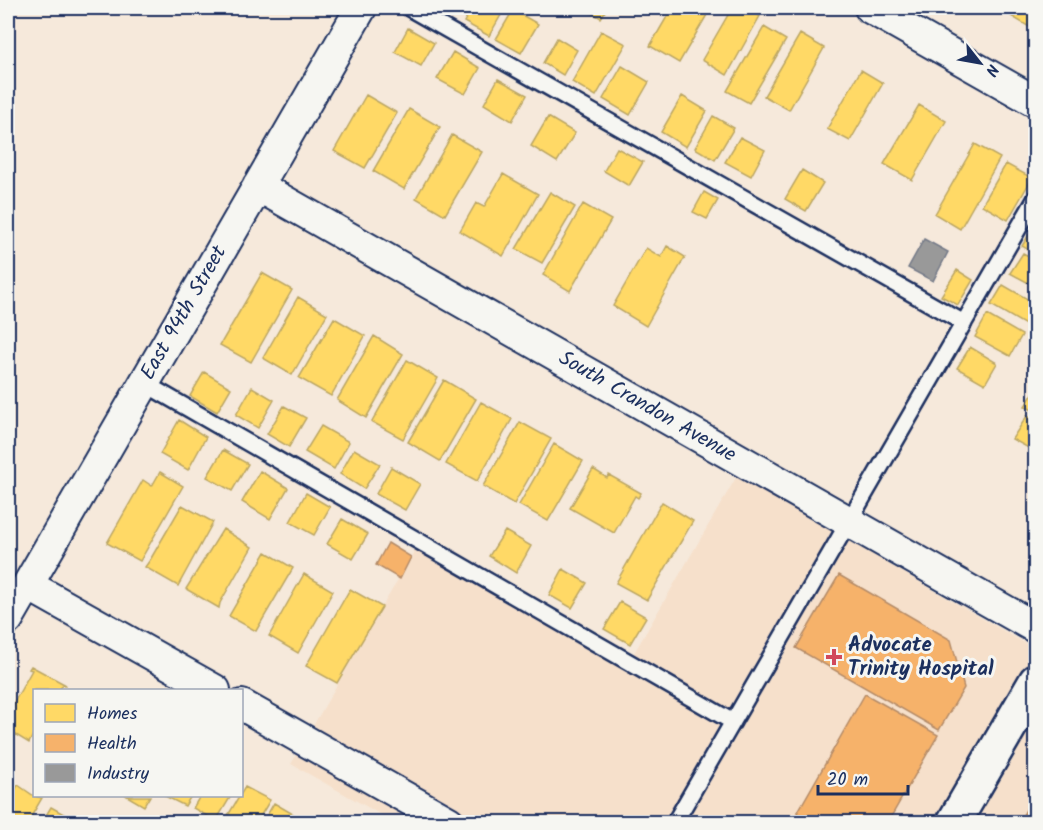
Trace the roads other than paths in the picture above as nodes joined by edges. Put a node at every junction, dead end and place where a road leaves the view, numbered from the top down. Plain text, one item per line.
1 (361, 8) edge
2 (409, 8) edge
3 (870, 8) edge
4 (1035, 102) edge
5 (258, 186) junction
6 (1035, 198) edge
7 (964, 323) junction
8 (144, 383) junction
9 (849, 522) junction
10 (28, 585) junction
11 (8, 619) edge
12 (1035, 628) edge
13 (1035, 681) edge
14 (213, 689) edge
15 (243, 706) edge
16 (733, 722) junction
17 (449, 822) edge
18 (675, 822) edge
19 (954, 822) edge

1 - 5 street, East 94th Street
2 - 7 lane
3 - 4 street
5 - 8 street, East 94th Street
5 - 9 street, South Crandon Avenue
6 - 7 lane
7 - 9 lane
8 - 10 street, East 94th Street
8 - 16 lane
9 - 12 street, South Crandon Avenue
9 - 16 lane
10 - 11 street, East 94th Street
10 - 14 street
13 - 19 street
15 - 17 street
16 - 18 lane

